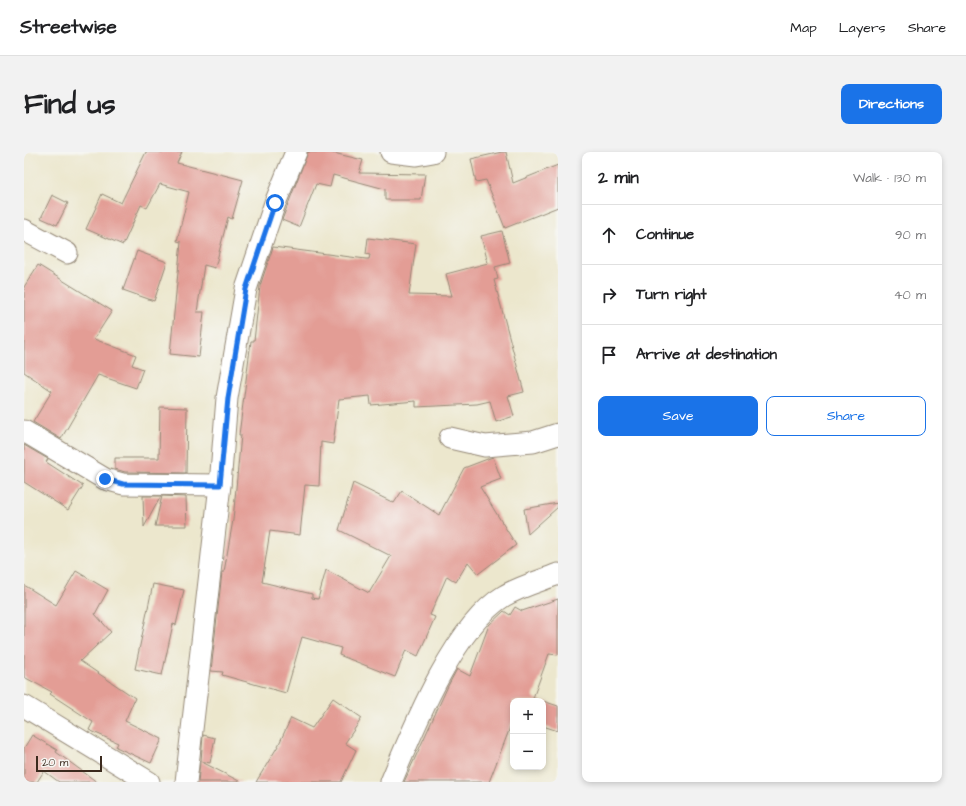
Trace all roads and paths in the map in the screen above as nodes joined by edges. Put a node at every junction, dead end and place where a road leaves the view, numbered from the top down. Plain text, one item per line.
1 (296, 152) edge
2 (391, 152) edge
3 (433, 152) edge
4 (24, 230) edge
5 (67, 253) dead end
6 (24, 431) edge
7 (558, 434) edge
8 (450, 438) dead end
9 (220, 485) junction
10 (558, 574) edge
11 (24, 706) edge
12 (148, 782) edge
13 (186, 782) edge
14 (391, 782) edge

1 - 9 street
2 - 3 street
4 - 5 street
6 - 9 street
7 - 8 street
9 - 13 street
10 - 14 street
11 - 12 street

